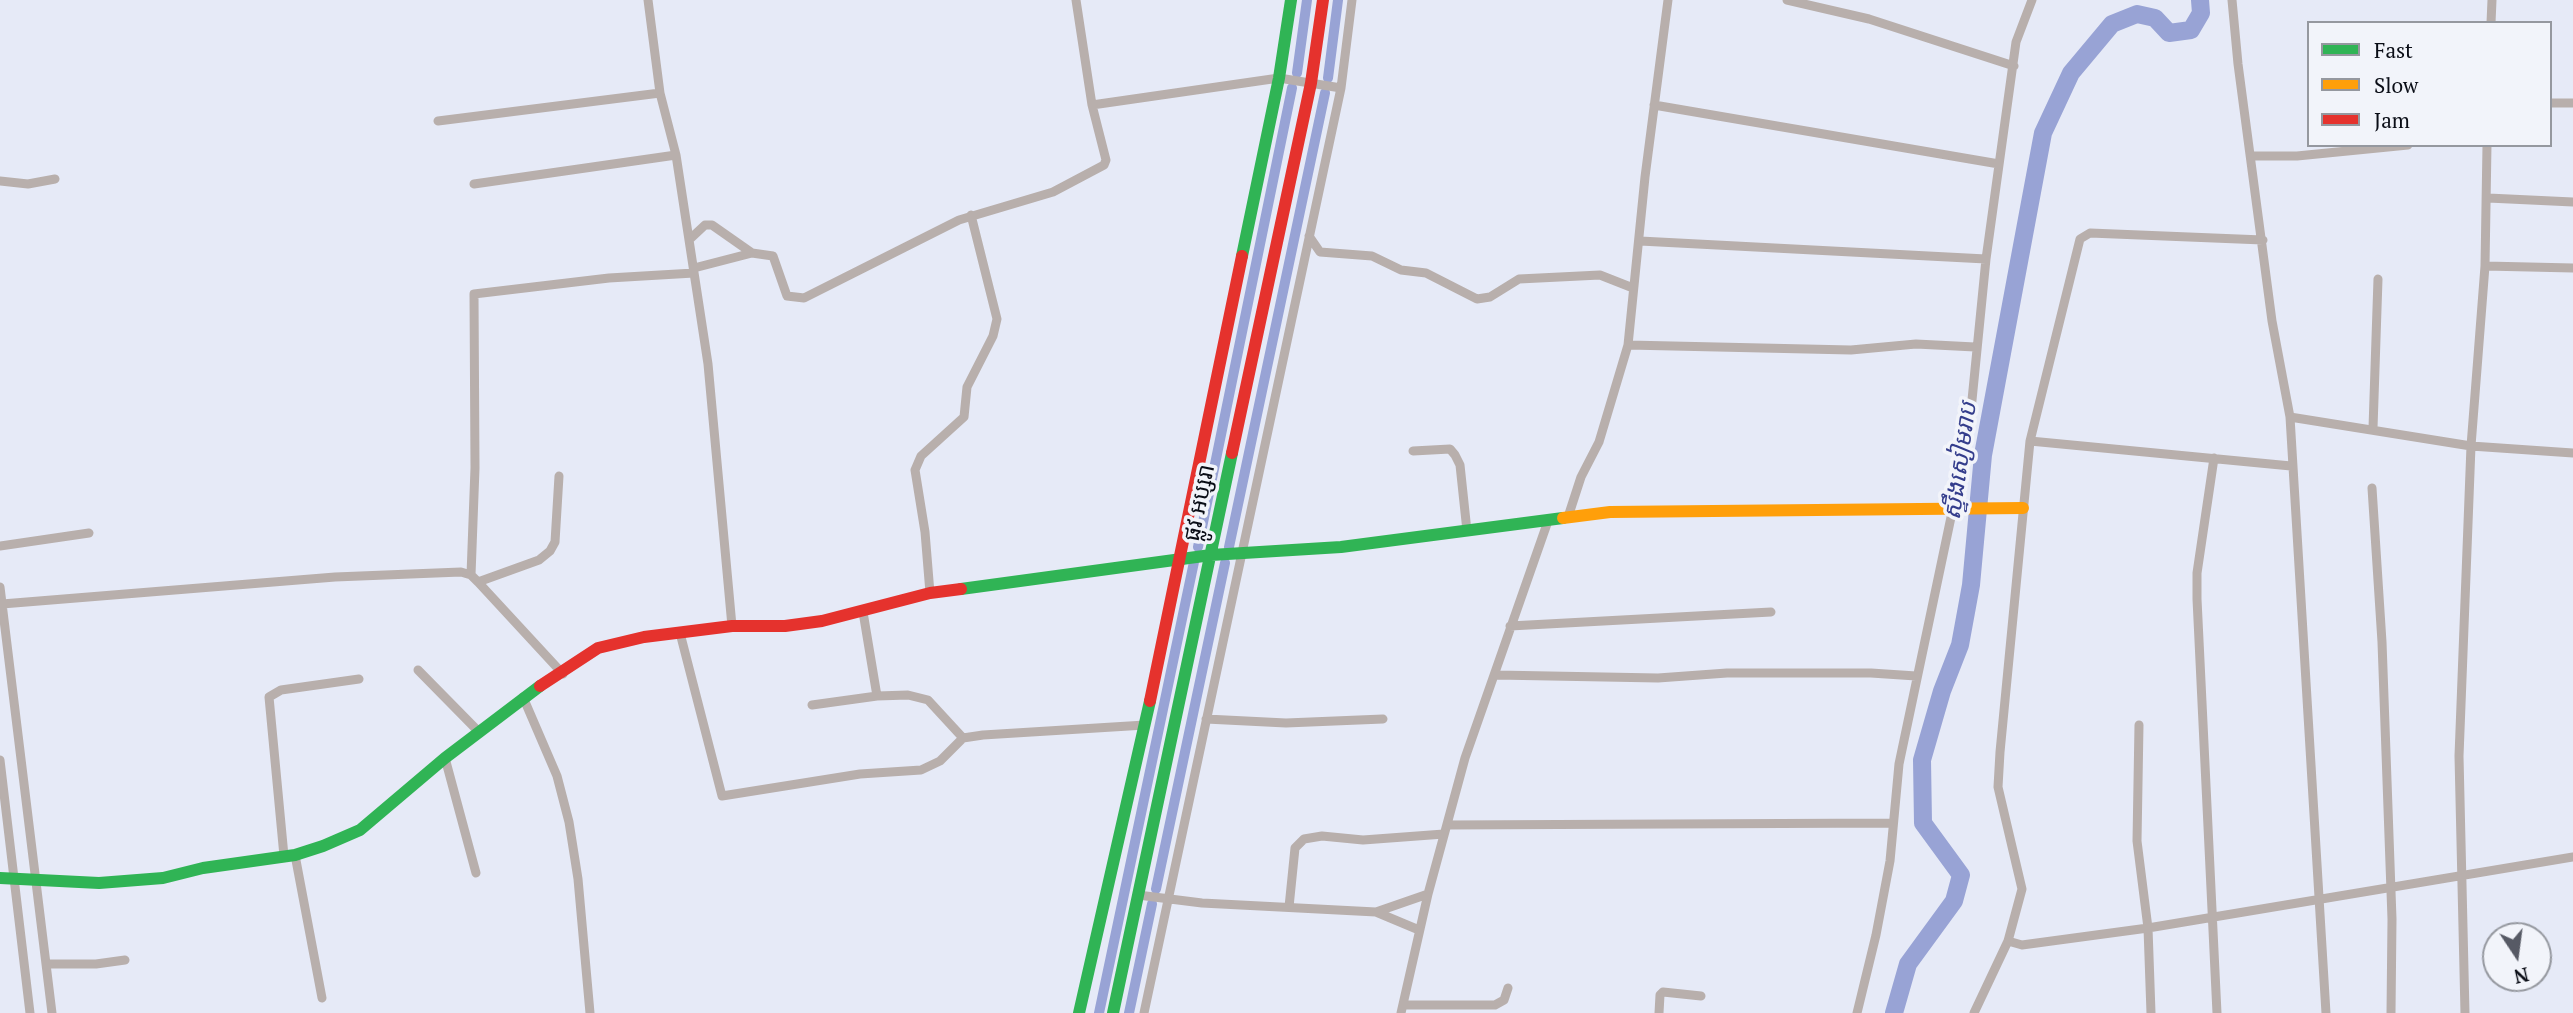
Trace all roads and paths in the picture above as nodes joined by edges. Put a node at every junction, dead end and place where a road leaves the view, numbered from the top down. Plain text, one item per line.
1 (648, 0) edge
2 (1076, 0) edge
3 (1291, 0) edge
4 (1322, 0) edge
5 (1352, 0) edge
6 (1668, 0) edge
7 (1787, 0) edge
8 (2032, 0) edge
9 (2232, 0) edge
10 (2492, 0) edge
11 (2491, 21) edge
12 (2014, 66) junction
13 (1279, 78) junction
14 (1311, 83) junction
15 (1341, 88) junction
16 (660, 93) junction
17 (2552, 103) edge
18 (2573, 103) edge
19 (1093, 105) junction
20 (1654, 105) junction
21 (438, 121) dead end
22 (2379, 147) edge
23 (2487, 147) edge
24 (676, 155) junction
25 (2251, 156) junction
26 (1999, 164) junction
27 (55, 179) dead end
28 (0, 181) edge
29 (474, 184) dead end
30 (2488, 198) junction
31 (2573, 202) edge
32 (971, 215) junction
33 (1309, 236) junction
34 (690, 239) junction
35 (2263, 240) junction
36 (1640, 242) junction
37 (752, 253) junction
38 (1986, 260) junction
39 (2485, 267) junction
40 (2573, 268) edge
41 (694, 270) junction
42 (2378, 279) dead end
43 (1633, 288) junction
44 (1628, 345) junction
45 (1975, 347) junction
46 (2290, 417) junction
47 (2373, 428) junction
48 (2030, 441) junction
49 (2472, 446) junction
50 (1413, 451) dead end
51 (2573, 453) edge
52 (2214, 458) junction
53 (2291, 466) junction
54 (559, 476) dead end
55 (2372, 488) dead end
56 (1957, 507) junction
57 (2017, 508) junction
58 (1567, 517) junction
59 (1548, 521) junction
60 (1467, 531) junction
61 (89, 533) dead end
62 (0, 546) edge
63 (1211, 555) junction
64 (1241, 555) junction
65 (1179, 561) junction
66 (474, 579) junction
67 (0, 587) edge
68 (930, 593) junction
69 (2, 604) junction
70 (863, 612) junction
71 (1771, 612) dead end
72 (732, 626) junction
73 (1510, 626) junction
74 (680, 633) junction
75 (418, 670) dead end
76 (563, 674) junction
77 (1496, 675) junction
78 (1916, 676) junction
79 (359, 679) dead end
80 (877, 696) junction
81 (523, 697) junction
82 (812, 705) dead end
83 (1206, 719) junction
84 (1383, 719) dead end
85 (1146, 725) junction
86 (2139, 725) dead end
87 (478, 731) junction
88 (963, 738) junction
89 (444, 758) junction
90 (0, 760) edge
91 (1893, 823) junction
92 (1445, 830) junction
93 (289, 856) junction
94 (2573, 857) edge
95 (476, 873) dead end
96 (2461, 877) junction
97 (6, 878) edge
98 (34, 878) junction
99 (2390, 887) junction
100 (1428, 894) junction
101 (1138, 895) junction
102 (1168, 898) junction
103 (2320, 898) junction
104 (1289, 907) junction
105 (1376, 912) junction
106 (2214, 918) junction
107 (2148, 928) junction
108 (1419, 930) junction
109 (2008, 942) junction
110 (125, 960) dead end
111 (46, 964) junction
112 (1508, 988) dead end
113 (1701, 996) dead end
114 (322, 998) dead end
115 (1402, 1009) edge
116 (30, 1013) edge
117 (52, 1013) edge
118 (590, 1013) edge
119 (1079, 1013) edge
120 (1113, 1013) edge
121 (1143, 1013) edge
122 (1659, 1013) edge
123 (1857, 1013) edge
124 (1974, 1013) edge
125 (2151, 1013) edge
126 (2217, 1013) edge
127 (2326, 1013) edge
128 (2391, 1013) edge
129 (2465, 1013) edge

1 - 16 street
2 - 19 street
3 - 13 street
4 - 14 street, ផ្លូវ អប្សរា
5 - 15 street
6 - 20 street
7 - 12 street
8 - 12 street
9 - 25 street
10 - 11 street
12 - 26 street
13 - 14 street
13 - 19 street
13 - 65 street
14 - 15 street
14 - 63 street, ផ្លូវ អប្សរា
15 - 33 street
16 - 21 street
16 - 24 street
17 - 18 street
19 - 32 street
20 - 26 street
20 - 36 street
22 - 25 street
23 - 30 street
24 - 29 street
24 - 34 street
25 - 35 street
26 - 38 street
27 - 28 street
30 - 31 street
30 - 39 street
32 - 37 street
32 - 68 street
33 - 43 street
33 - 64 street
34 - 37 street
34 - 41 street
35 - 46 street
35 - 48 street
36 - 38 street
36 - 43 street
37 - 41 street
38 - 45 street
39 - 40 street
39 - 49 street
41 - 66 street
41 - 72 street
42 - 47 street
43 - 44 street
44 - 45 street
44 - 58 street
45 - 56 street
46 - 47 street
46 - 53 street
47 - 49 street
48 - 52 street
48 - 57 street
49 - 51 street
49 - 96 street
50 - 60 street
52 - 53 street
52 - 106 street
53 - 103 street
54 - 66 street
55 - 99 street
56 - 57 street
56 - 58 street
56 - 78 street
57 - 109 street
58 - 59 street
59 - 60 street
59 - 73 street
60 - 64 street
61 - 62 street
63 - 64 street
63 - 65 street
63 - 101 street, ផ្លូវ អប្សរា
64 - 83 street
65 - 68 street
65 - 85 street
66 - 69 street
66 - 76 street
67 - 69 street
68 - 70 street
69 - 98 street
70 - 72 street
70 - 80 street
71 - 73 street
72 - 74 street
73 - 77 street
74 - 76 street
74 - 88 street
75 - 87 street
76 - 81 street
77 - 78 street
77 - 92 street
78 - 91 street
79 - 93 street
80 - 82 street
80 - 88 street
81 - 87 street
81 - 118 street
83 - 84 street
83 - 102 street
85 - 88 street
85 - 119 street
86 - 107 street
87 - 89 street
89 - 93 street
89 - 95 street
90 - 97 street
91 - 92 street
91 - 123 street
92 - 100 street
92 - 104 street
93 - 98 street
93 - 114 street
94 - 96 street
96 - 99 street
96 - 129 street
97 - 98 street
97 - 116 street
98 - 111 street
99 - 103 street
99 - 128 street
100 - 105 street
100 - 108 street
101 - 102 street
101 - 120 street, ផ្លូវ អប្សរា
102 - 104 street
102 - 121 street
103 - 106 street
103 - 127 street
104 - 105 street
105 - 108 street
106 - 107 street
106 - 126 street
107 - 109 street
107 - 125 street
108 - 115 street
109 - 124 street
110 - 111 street
111 - 117 street
112 - 115 street
113 - 122 street

